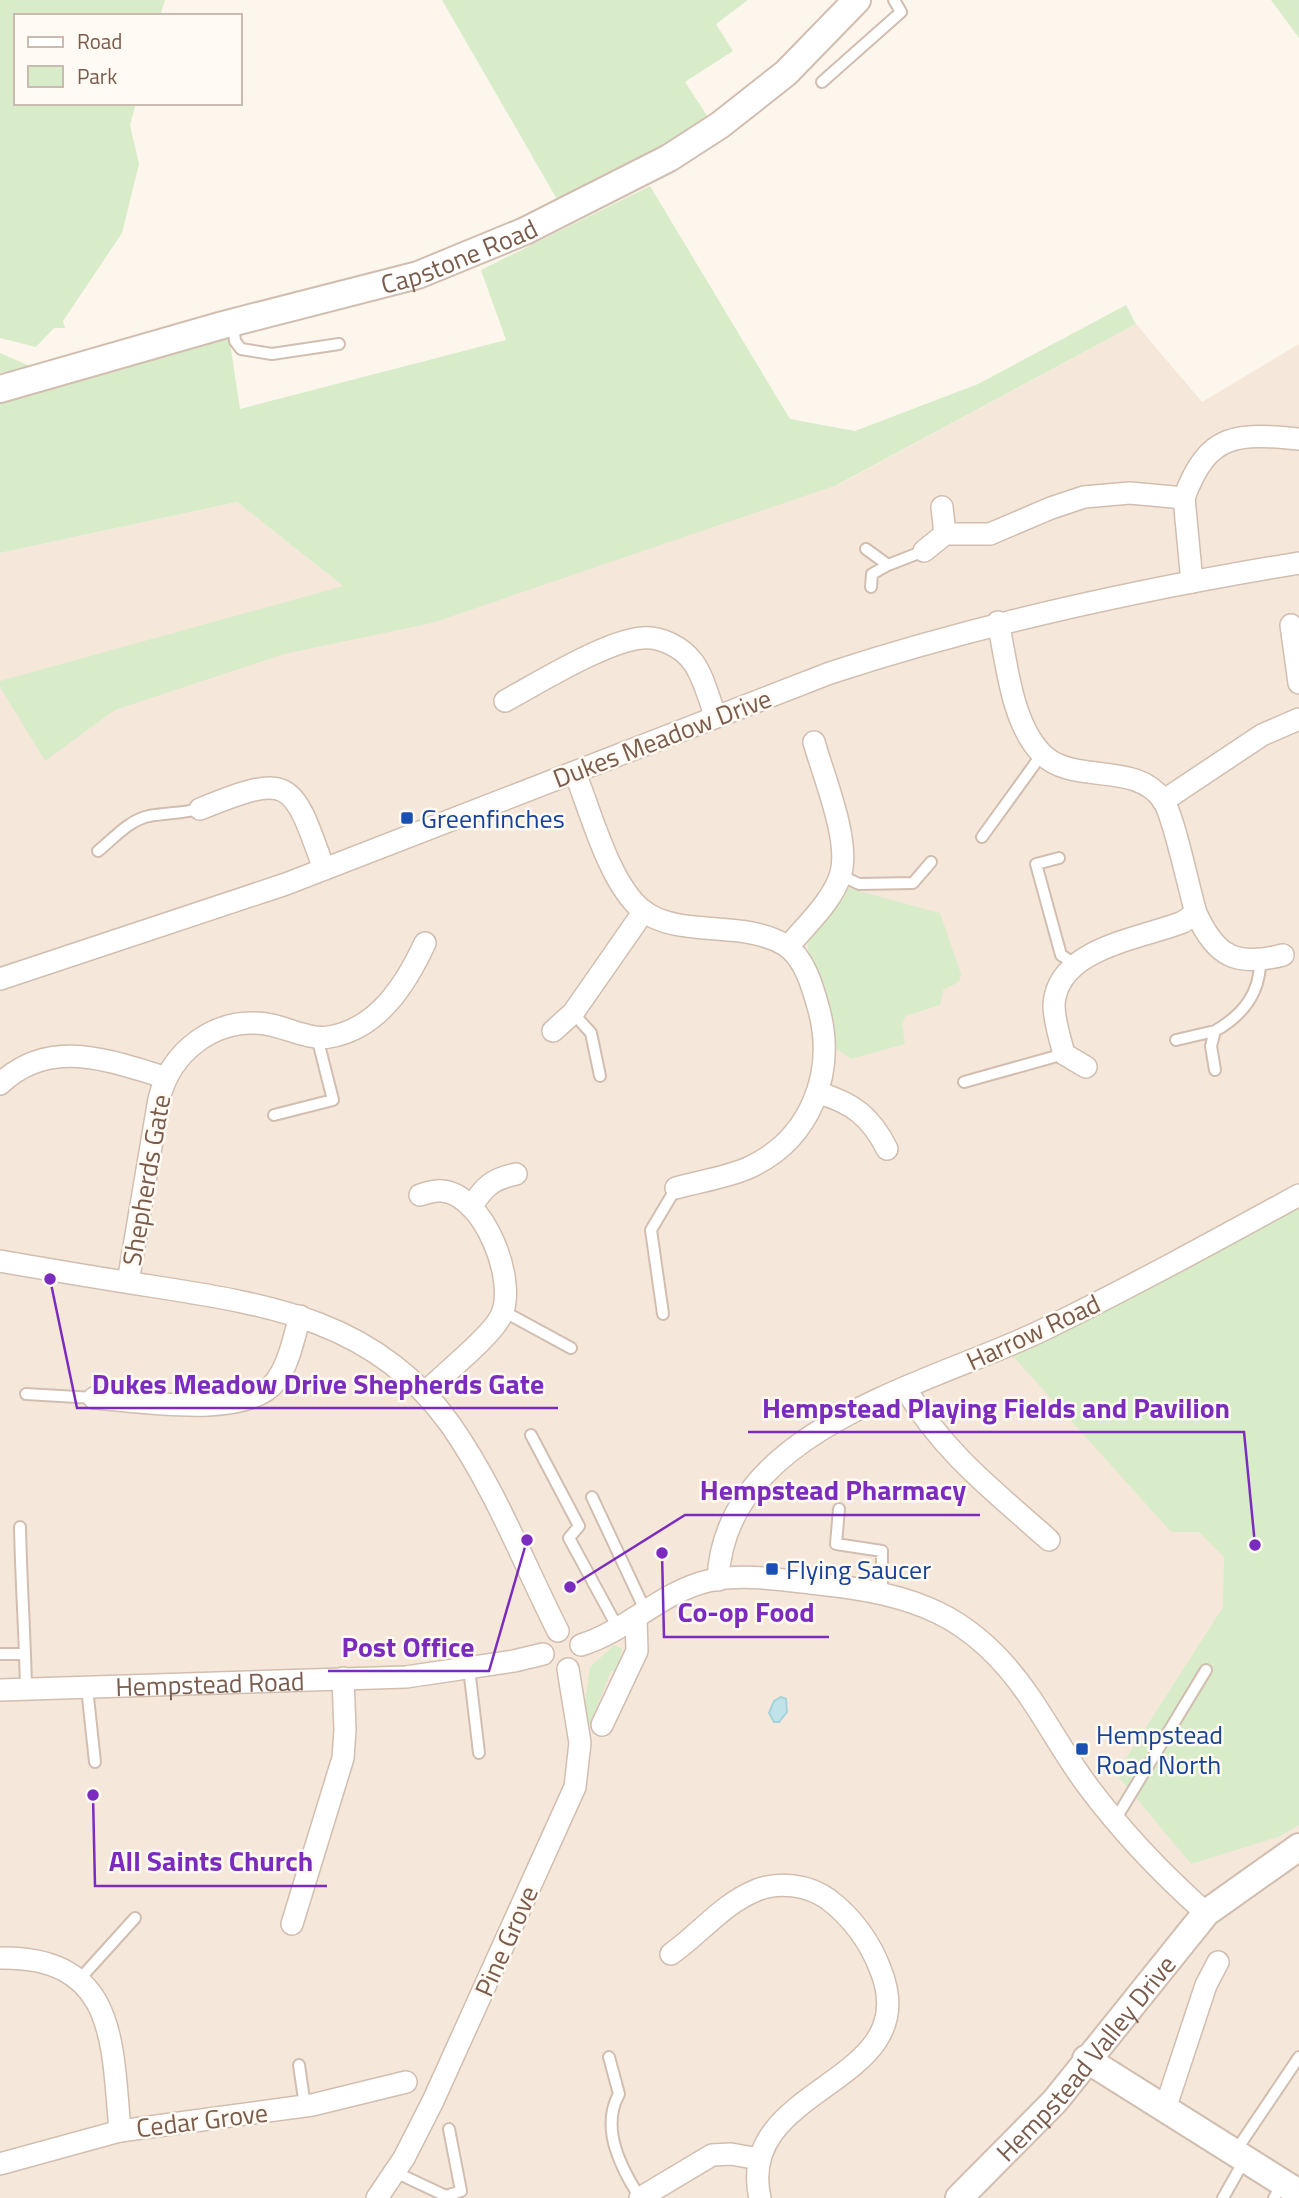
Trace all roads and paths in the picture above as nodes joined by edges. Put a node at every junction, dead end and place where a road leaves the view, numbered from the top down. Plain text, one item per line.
1 (857, 0) edge
2 (894, 0) edge
3 (822, 82) dead end
4 (233, 323) junction
5 (340, 344) dead end
6 (0, 389) edge
7 (1299, 439) edge
8 (1184, 498) junction
9 (942, 507) dead end
10 (945, 534) junction
11 (866, 549) dead end
12 (924, 551) joint
13 (1299, 563) edge
14 (888, 565) junction
15 (1192, 582) junction
16 (871, 587) dead end
17 (998, 622) junction
18 (1291, 625) dead end
19 (1299, 683) edge
20 (505, 701) dead end
21 (716, 717) junction
22 (1299, 719) edge
23 (814, 741) dead end
24 (1042, 754) junction
25 (575, 773) junction
26 (1163, 801) junction
27 (200, 809) joint
28 (982, 837) dead end
29 (98, 851) dead end
30 (1059, 858) dead end
31 (931, 862) dead end
32 (324, 869) junction
33 (840, 875) junction
34 (644, 911) junction
35 (1196, 913) junction
36 (425, 943) dead end
37 (788, 947) junction
38 (1283, 955) dead end
39 (1260, 959) junction
40 (1075, 964) junction
41 (0, 979) edge
42 (573, 1013) junction
43 (553, 1031) dead end
44 (1215, 1031) junction
45 (317, 1037) junction
46 (1176, 1040) dead end
47 (1063, 1054) junction
48 (1086, 1067) dead end
49 (1215, 1070) dead end
50 (600, 1076) dead end
51 (164, 1077) junction
52 (964, 1082) dead end
53 (0, 1084) edge
54 (819, 1093) junction
55 (274, 1115) dead end
56 (887, 1149) dead end
57 (516, 1174) dead end
58 (676, 1188) joint
59 (420, 1195) dead end
60 (1299, 1195) edge
61 (471, 1207) junction
62 (0, 1261) edge
63 (128, 1282) junction
64 (503, 1311) junction
65 (663, 1314) dead end
66 (300, 1316) junction
67 (571, 1348) dead end
68 (905, 1388) junction
69 (425, 1393) junction
70 (26, 1394) dead end
71 (94, 1398) joint
72 (531, 1435) dead end
73 (592, 1497) dead end
74 (839, 1509) dead end
75 (20, 1527) dead end
76 (1049, 1540) dead end
77 (718, 1580) junction
78 (882, 1594) junction
79 (634, 1620) junction
80 (558, 1631) junction
81 (581, 1645) junction
82 (0, 1654) edge
83 (25, 1654) junction
84 (543, 1654) junction
85 (469, 1668) junction
86 (568, 1669) junction
87 (1206, 1670) dead end
88 (343, 1678) junction
89 (87, 1688) junction
90 (26, 1689) junction
91 (0, 1690) edge
92 (603, 1726) dead end
93 (479, 1753) dead end
94 (95, 1762) dead end
95 (1115, 1820) junction
96 (1299, 1847) edge
97 (1206, 1913) junction
98 (135, 1918) dead end
99 (292, 1924) dead end
100 (671, 1954) dead end
101 (0, 1958) edge
102 (1218, 1962) dead end
103 (78, 1981) junction
104 (609, 2057) dead end
105 (1299, 2057) edge
106 (1086, 2059) junction
107 (299, 2065) dead end
108 (406, 2082) dead end
109 (305, 2106) junction
110 (1166, 2106) junction
111 (449, 2129) dead end
112 (120, 2131) junction
113 (1240, 2155) junction
114 (759, 2159) junction
115 (0, 2164) edge
116 (395, 2172) junction
117 (1285, 2191) edge
118 (377, 2198) edge
119 (640, 2198) edge
120 (760, 2198) edge
121 (959, 2198) edge
122 (1223, 2198) edge

1 - 4 street, Capstone Road
2 - 3 lane
4 - 5 lane
4 - 6 street, Capstone Road
7 - 8 street
8 - 10 street
8 - 15 street
9 - 10 street
10 - 12 street
11 - 14 lane
12 - 14 lane
13 - 15 street, Dukes Meadow Drive
14 - 16 lane
15 - 17 street, Dukes Meadow Drive
17 - 21 street, Dukes Meadow Drive
17 - 24 street
18 - 19 street
20 - 21 street
21 - 25 street, Dukes Meadow Drive
22 - 26 street
23 - 33 street
24 - 26 street
24 - 28 lane
25 - 32 street, Dukes Meadow Drive
25 - 34 street
26 - 35 street
27 - 29 lane
27 - 32 street
30 - 40 lane
31 - 33 lane
32 - 41 street, Dukes Meadow Drive
33 - 37 street
34 - 37 street
34 - 42 street
35 - 39 street
35 - 40 street
36 - 45 street, Shepherds Gate
37 - 54 street
38 - 39 street
39 - 44 lane
40 - 47 street
42 - 43 street
42 - 50 lane
44 - 46 lane
44 - 49 lane
45 - 51 street, Shepherds Gate
45 - 55 lane
47 - 48 street
47 - 52 lane
51 - 53 street, Shepherds Gate
51 - 63 street, Shepherds Gate
54 - 56 street
54 - 58 street
57 - 61 street
58 - 65 lane
59 - 61 street
60 - 68 street, Harrow Road
61 - 64 street
62 - 63 street
63 - 66 street
64 - 67 lane
64 - 69 street
66 - 69 street
66 - 71 street
68 - 76 street
68 - 77 street, Harrow Road
69 - 80 street
70 - 71 lane
72 - 79 lane
73 - 79 lane
74 - 78 lane
75 - 83 lane
77 - 78 street
77 - 79 street
78 - 95 street
79 - 81 street
79 - 92 street
80 - 81 street
80 - 84 street
81 - 86 street
82 - 83 lane
83 - 90 lane
84 - 85 street, Hempstead Road
84 - 86 street
85 - 88 street, Hempstead Road
85 - 93 lane
86 - 116 street, Pine Grove
87 - 95 lane
88 - 89 street, Hempstead Road
88 - 99 street
89 - 90 street, Hempstead Road
89 - 94 lane
90 - 91 street, Hempstead Road
95 - 97 street
96 - 97 street, Hempstead Valley Drive
97 - 106 street, Hempstead Valley Drive
98 - 103 lane
100 - 114 street
101 - 103 street
102 - 110 street
103 - 112 street
104 - 119 lane
105 - 113 lane
106 - 110 street
106 - 121 street, Hempstead Valley Drive
107 - 109 lane
108 - 109 street, Cedar Grove
109 - 112 street, Cedar Grove
110 - 113 street
111 - 116 lane
112 - 115 street, Cedar Grove
113 - 117 street
113 - 122 lane
114 - 119 street
114 - 120 street
116 - 118 street, Pine Grove

